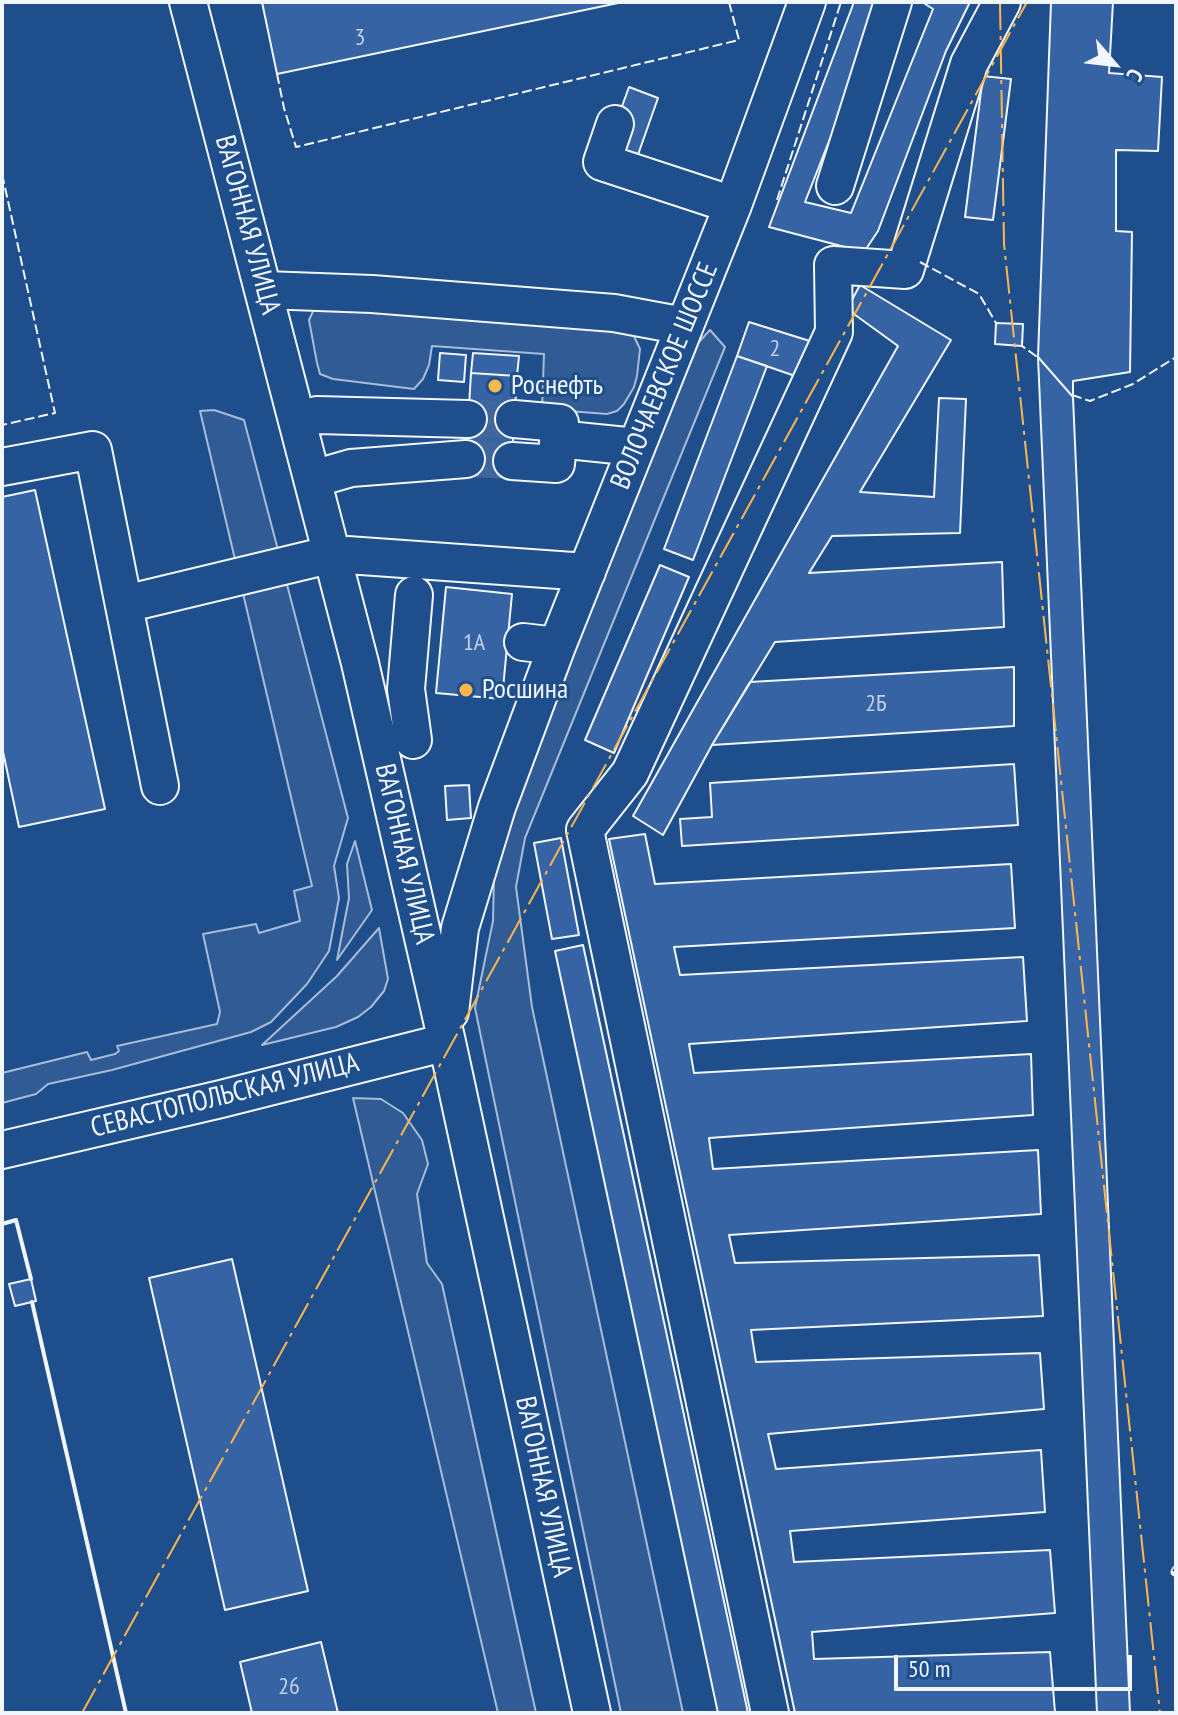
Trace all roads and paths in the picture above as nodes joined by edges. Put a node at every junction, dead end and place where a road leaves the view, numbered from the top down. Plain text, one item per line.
1 (188, 2) edge
2 (807, 2) edge
3 (893, 2) edge
4 (1002, 2) edge
5 (615, 124) dead end
6 (835, 186) dead end
7 (733, 205) junction
8 (265, 290) junction
9 (684, 326) junction
10 (468, 419) tunnel mouth
11 (514, 419) tunnel mouth
12 (298, 420) junction
13 (558, 439) junction
14 (636, 447) junction
15 (466, 459) tunnel mouth
16 (512, 461) tunnel mouth
17 (2, 467) edge
18 (313, 479) junction
19 (310, 559) junction
20 (587, 572) junction
21 (414, 595) dead end
22 (125, 604) junction
23 (416, 651) junction
24 (360, 663) junction
25 (413, 740) dead end
26 (160, 786) dead end
27 (447, 1042) junction
28 (2, 1150) edge
29 (592, 1713) edge
30 (770, 1713) edge

1 - 8 street, ВАГОННАЯ УЛИЦА
2 - 7 street, ВОЛОЧАЕВСКОЕ ШОССЕ
3 - 6 street
4 - 30 street
5 - 7 street
7 - 9 street, ВОЛОЧАЕВСКОЕ ШОССЕ
8 - 9 street
8 - 12 street, ВАГОННАЯ УЛИЦА
9 - 14 street, ВОЛОЧАЕВСКОЕ ШОССЕ
10 - 12 street
11 - 13 street
12 - 18 street, ВАГОННАЯ УЛИЦА
13 - 14 street
13 - 16 street
14 - 20 street, ВОЛОЧАЕВСКОЕ ШОССЕ
15 - 18 street
17 - 22 street
18 - 19 street, ВАГОННАЯ УЛИЦА
19 - 20 street
19 - 22 street
19 - 24 street, ВАГОННАЯ УЛИЦА
20 - 27 street, ВОЛОЧАЕВСКОЕ ШОССЕ
21 - 23 street
22 - 26 street
23 - 24 street
23 - 25 street
24 - 27 street, ВАГОННАЯ УЛИЦА
27 - 28 street, СЕВАСТОПОЛЬСКАЯ УЛИЦА
27 - 29 street, ВАГОННАЯ УЛИЦА

